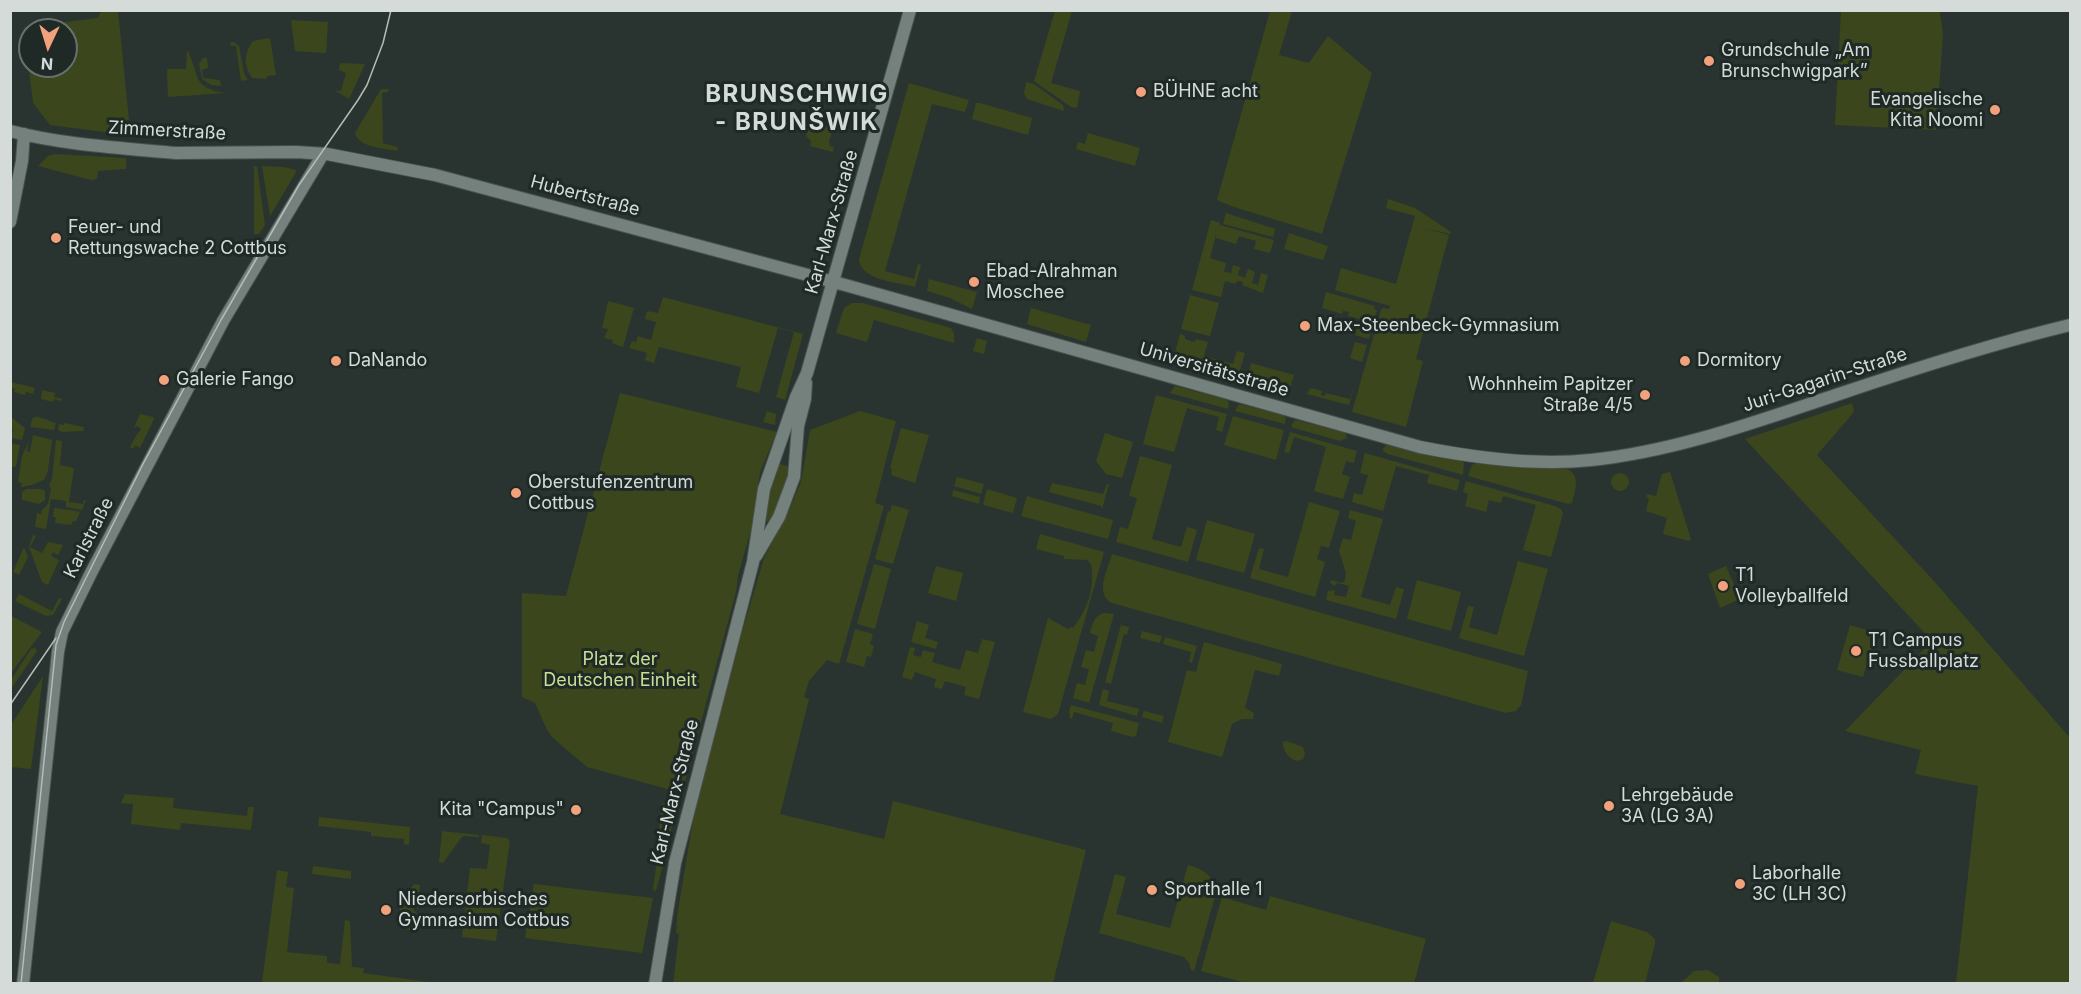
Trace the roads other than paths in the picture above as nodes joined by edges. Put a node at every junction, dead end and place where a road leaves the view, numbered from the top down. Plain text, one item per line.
1 (910, 10) edge
2 (10, 131) edge
3 (24, 134) junction
4 (323, 154) junction
5 (10, 222) edge
6 (834, 282) junction
7 (2070, 325) edge
8 (807, 373) junction
9 (1589, 460) joint
10 (753, 562) junction
11 (23, 984) edge
12 (655, 984) edge

1 - 6 street, Karl-Marx-Straße
2 - 3 street, Zimmerstraße
3 - 4 street, Zimmerstraße
3 - 5 street
4 - 6 street, Hubertstraße
4 - 11 street, Karlstraße
6 - 8 street, Karl-Marx-Straße
6 - 9 street, Universitätsstraße
7 - 9 street, Juri-Gagarin-Straße
8 - 10 street, Karl-Marx-Straße
8 - 10 street, Karl-Marx-Straße
10 - 12 street, Karl-Marx-Straße

